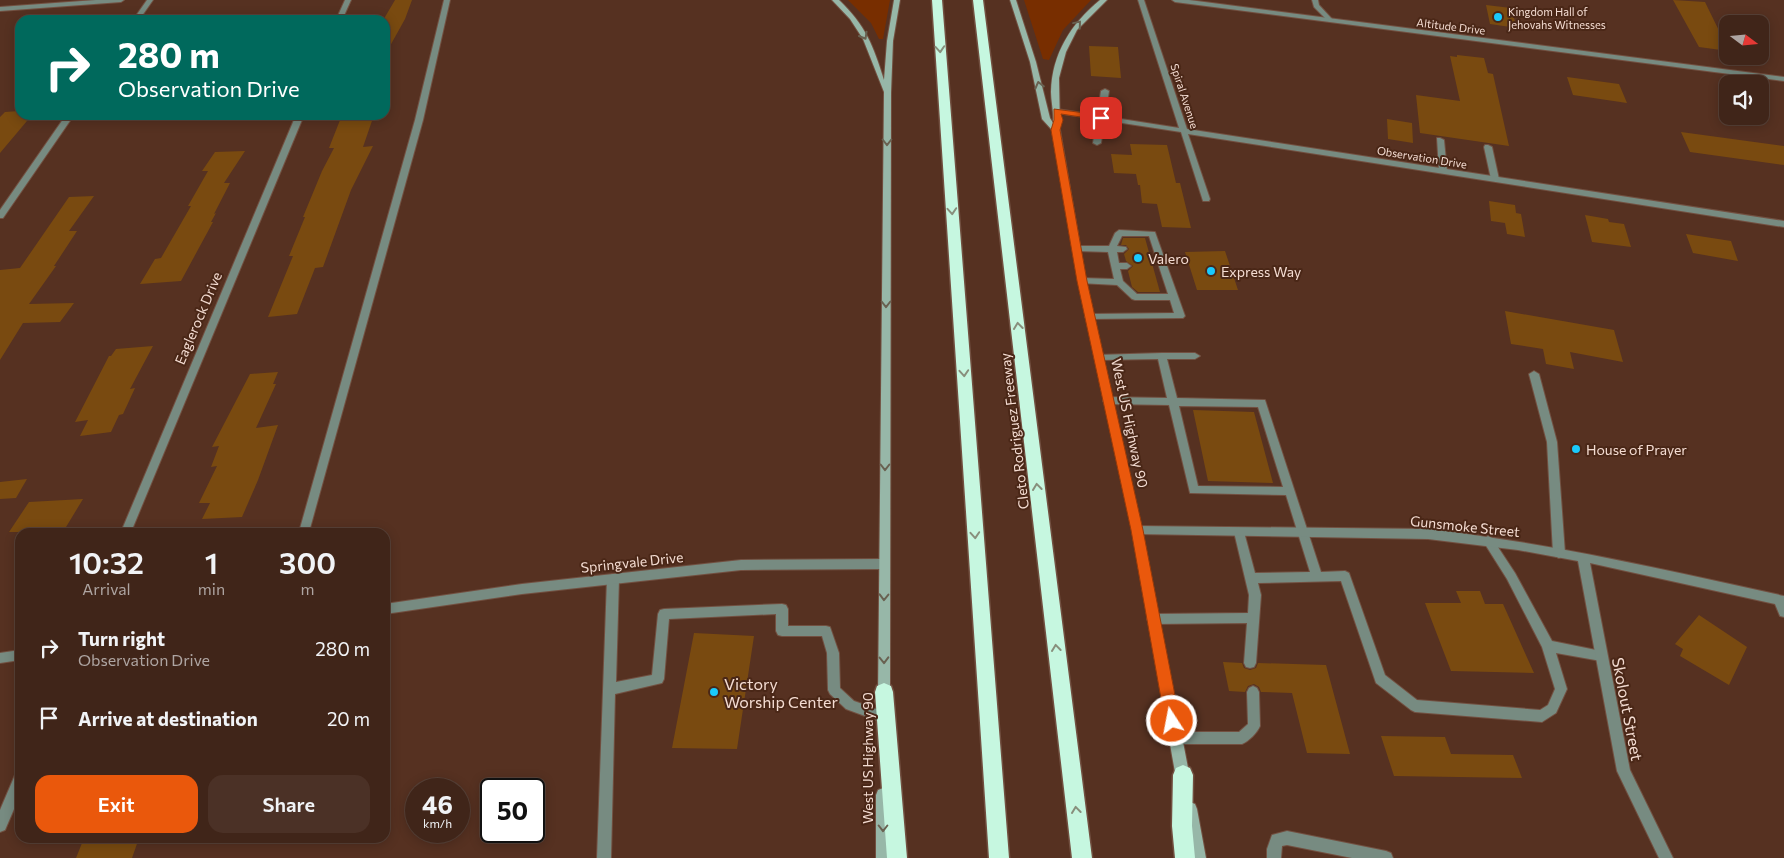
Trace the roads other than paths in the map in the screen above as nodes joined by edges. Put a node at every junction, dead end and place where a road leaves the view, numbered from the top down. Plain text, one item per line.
1 (121, 0) edge
2 (150, 0) edge
3 (348, 0) edge
4 (447, 0) edge
5 (835, 0) edge
6 (898, 0) edge
7 (937, 0) edge
8 (978, 0) edge
9 (1013, 0) edge
10 (1104, 0) edge
11 (1141, 0) edge
12 (1175, 0) edge
13 (1315, 0) edge
14 (0, 8) edge
15 (140, 15) edge
16 (341, 15) edge
17 (1330, 20) junction
18 (1784, 79) edge
19 (1104, 90) dead end
20 (887, 93) junction
21 (1057, 111) junction
22 (1101, 118) junction
23 (67, 120) edge
24 (298, 120) edge
25 (1056, 130) junction
26 (1185, 132) junction
27 (1440, 140) dead end
28 (1097, 143) dead end
29 (1488, 147) dead end
30 (1443, 171) junction
31 (1496, 179) junction
32 (1206, 199) dead end
33 (0, 216) edge
34 (1784, 224) edge
35 (1077, 248) junction
36 (1112, 249) junction
37 (1123, 249) dead end
38 (1116, 266) junction
39 (1127, 266) dead end
40 (1153, 266) dead end
41 (1163, 266) junction
42 (1082, 281) junction
43 (1157, 281) dead end
44 (1168, 281) junction
45 (1119, 282) junction
46 (1131, 282) dead end
47 (1173, 297) junction
48 (1090, 317) junction
49 (1162, 356) junction
50 (1195, 356) dead end
51 (1098, 357) junction
52 (1534, 374) dead end
53 (1108, 401) junction
54 (1174, 402) junction
55 (1290, 491) junction
56 (128, 528) edge
57 (305, 528) edge
58 (1137, 530) junction
59 (1239, 532) junction
60 (1302, 532) junction
61 (1488, 541) junction
62 (1559, 553) junction
63 (1583, 558) junction
64 (884, 564) junction
65 (1317, 576) junction
66 (1251, 578) junction
67 (613, 579) junction
68 (1782, 600) edge
69 (390, 608) edge
70 (1784, 612) edge
71 (1253, 618) junction
72 (1153, 619) junction
73 (1548, 646) junction
74 (15, 656) edge
75 (1601, 656) junction
76 (0, 658) edge
77 (1250, 663) dead end
78 (610, 689) junction
79 (884, 692) junction
80 (1253, 692) dead end
81 (884, 717) junction
82 (1176, 738) junction
83 (1183, 775) junction
84 (15, 791) edge
85 (0, 825) edge
86 (604, 858) edge
87 (883, 858) edge
88 (897, 858) edge
89 (999, 858) edge
90 (1082, 858) edge
91 (1185, 858) edge
92 (1199, 858) edge
93 (1274, 858) edge
94 (1386, 858) edge
95 (1666, 858) edge

1 - 14 street
2 - 15 street
3 - 16 street
4 - 57 street
5 -> 20 main road
6 - 20 main road, West US Highway 90
7 -> 89 highway
90 -> 8 highway, Cleto Rodriguez Freeway
25 -> 9 main road, West US Highway 90
21 -> 10 main road
11 - 26 street, Spiral Avenue
12 - 17 street, Altitude Drive
13 - 17 street
17 - 18 street, Altitude Drive
19 - 22 street
20 -> 64 main road, West US Highway 90
21 - 22 street, Observation Drive
21 - 25 main road
22 - 26 street, Observation Drive
22 - 28 street
23 - 33 street
24 - 56 street, Eaglerock Drive
25 - 35 main road, West US Highway 90
26 - 30 street, Observation Drive
26 - 32 street, Spiral Avenue
27 - 30 street
29 - 31 street
30 - 31 street, Observation Drive
31 - 34 street, Observation Drive
35 - 36 street
35 - 42 main road, West US Highway 90
36 - 37 street
36 - 38 street
36 - 41 street
38 - 39 street
38 - 45 street
40 - 41 street
41 - 44 street
42 - 45 street
42 - 48 main road, West US Highway 90
43 - 44 street
44 - 47 street
45 - 46 street
45 - 47 street
47 - 48 street
48 - 51 main road, West US Highway 90
49 - 50 street
49 - 51 street
49 - 54 street
51 - 53 main road, West US Highway 90
52 - 62 street
53 - 54 street
53 - 58 main road, West US Highway 90
54 - 55 street
54 - 55 street
55 - 60 street
58 - 59 street, Gunsmoke Street
58 - 72 main road, West US Highway 90
59 - 60 street, Gunsmoke Street
59 - 66 street
60 - 61 street, Gunsmoke Street
60 - 65 street
61 - 62 street, Gunsmoke Street
61 - 73 street
62 - 63 street, Gunsmoke Street
63 - 68 street, Gunsmoke Street
63 - 75 street, Skolout Street
64 - 67 street, Springvale Drive
64 -> 79 main road, West US Highway 90
65 - 66 street
65 - 73 street
66 - 71 street
67 - 69 street, Springvale Drive
67 - 78 street
68 - 70 street
71 - 72 street
71 - 77 street
72 - 82 main road, West US Highway 90
73 - 75 street
74 - 76 street
75 - 95 street, Skolout Street
78 - 81 street
78 - 86 street
79 - 81 main road, West US Highway 90
79 - 88 highway
80 - 82 street
81 -> 87 main road, West US Highway 90
82 - 83 main road, West US Highway 90
83 - 91 highway
83 - 92 main road, West US Highway 90
84 - 85 street
93 - 94 street

